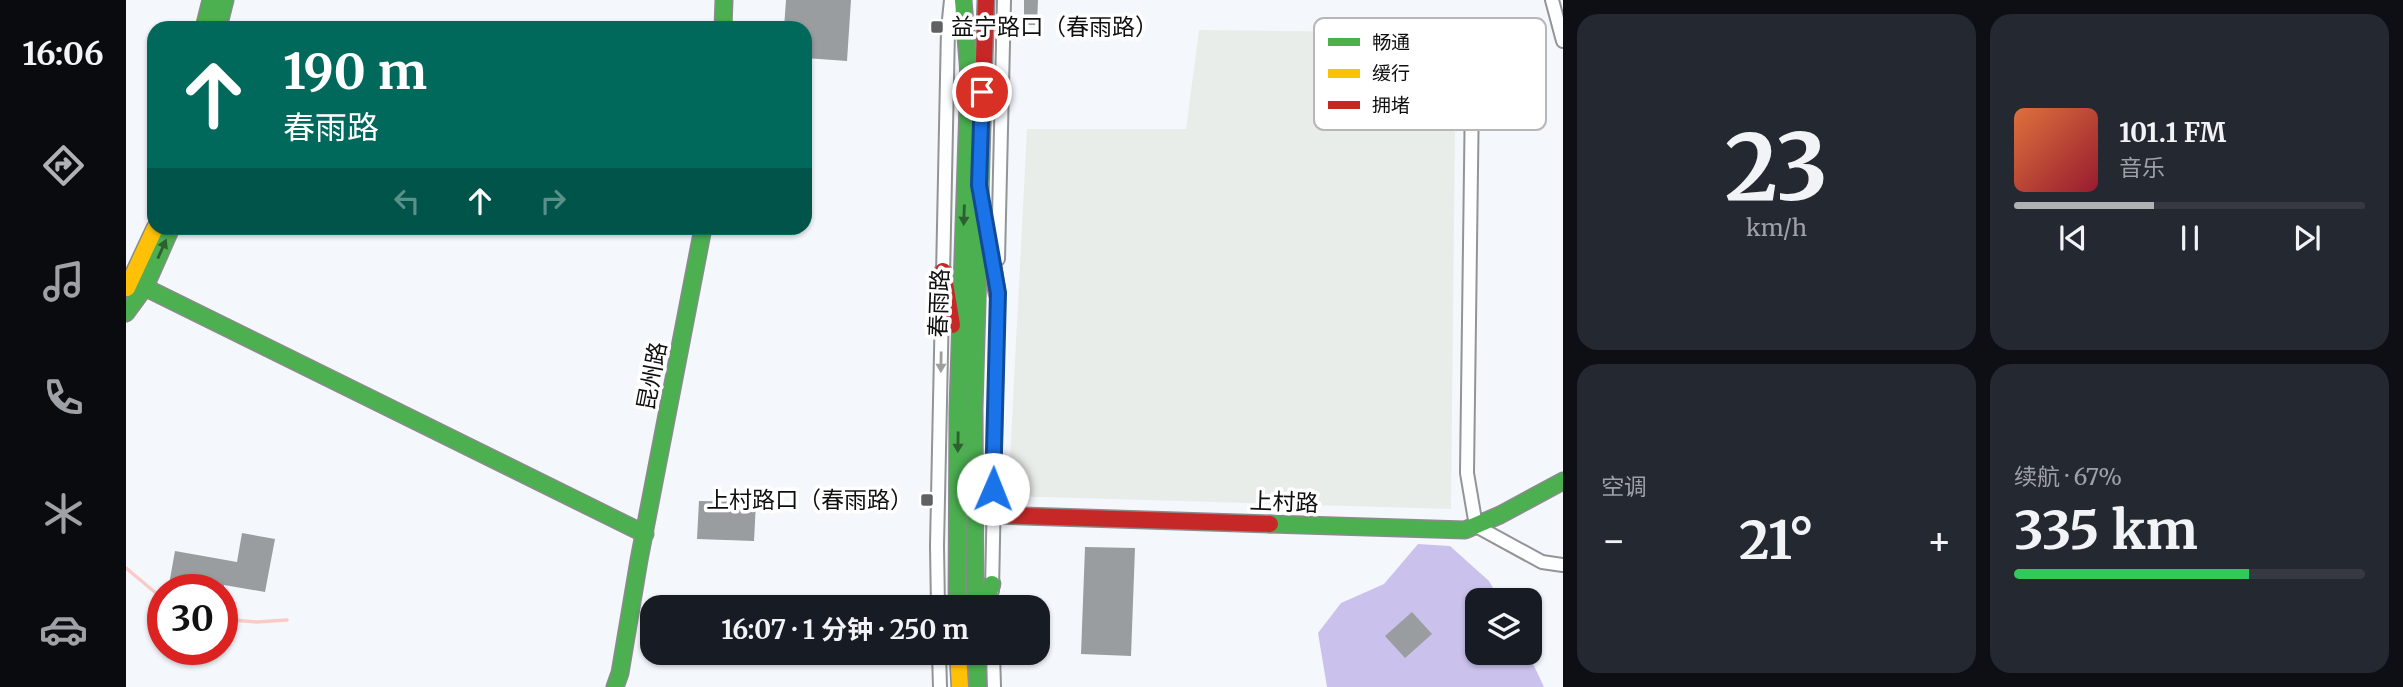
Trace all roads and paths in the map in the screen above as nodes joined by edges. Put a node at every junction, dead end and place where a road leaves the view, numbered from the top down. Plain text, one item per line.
1 (211, 0) edge
2 (225, 0) edge
3 (724, 0) edge
4 (951, 0) edge
5 (963, 0) edge
6 (986, 0) edge
7 (1004, 0) edge
8 (1552, 0) edge
9 (206, 21) edge
10 (220, 21) edge
11 (723, 21) edge
12 (1563, 41) edge
13 (1472, 130) edge
14 (979, 185) junction
15 (153, 235) edge
16 (167, 235) edge
17 (702, 235) edge
18 (943, 271) junction
19 (135, 286) edge
20 (998, 293) junction
21 (126, 313) edge
22 (959, 369) junction
23 (1563, 481) edge
24 (992, 515) junction
25 (1476, 526) junction
26 (645, 534) junction
27 (1563, 565) edge
28 (992, 584) junction
29 (938, 595) edge
30 (957, 595) edge
31 (975, 595) edge
32 (988, 595) edge
33 (992, 595) edge
34 (939, 665) edge
35 (959, 665) edge
36 (977, 665) edge
37 (993, 665) edge
38 (615, 687) edge
39 (625, 687) edge
40 (940, 687) edge
41 (960, 687) edge
42 (978, 687) edge
43 (994, 687) edge

1 - 9 main road
2 - 10 main road
3 - 11 main road
4 - 18 street
5 -> 22 main road, 春雨路
6 - 14 main road, 春雨路
7 - 20 street
8 - 12 street
13 - 25 street
14 - 20 main road
14 - 31 main road, 春雨路
15 - 19 main road
19 -> 16 main road
17 - 26 main road, 昆州路
18 - 22 main road
18 -> 29 street
19 - 21 main road
19 - 26 main road
20 - 24 street
22 -> 30 main road, 春雨路
23 - 25 main road, 上村路
24 - 25 main road, 上村路
24 - 28 street
25 - 27 street
26 - 38 main road, 昆州路
26 - 39 main road, 昆州路
28 - 32 main road
28 - 33 street
34 - 40 street
35 - 41 main road
36 - 42 main road
37 - 43 street

